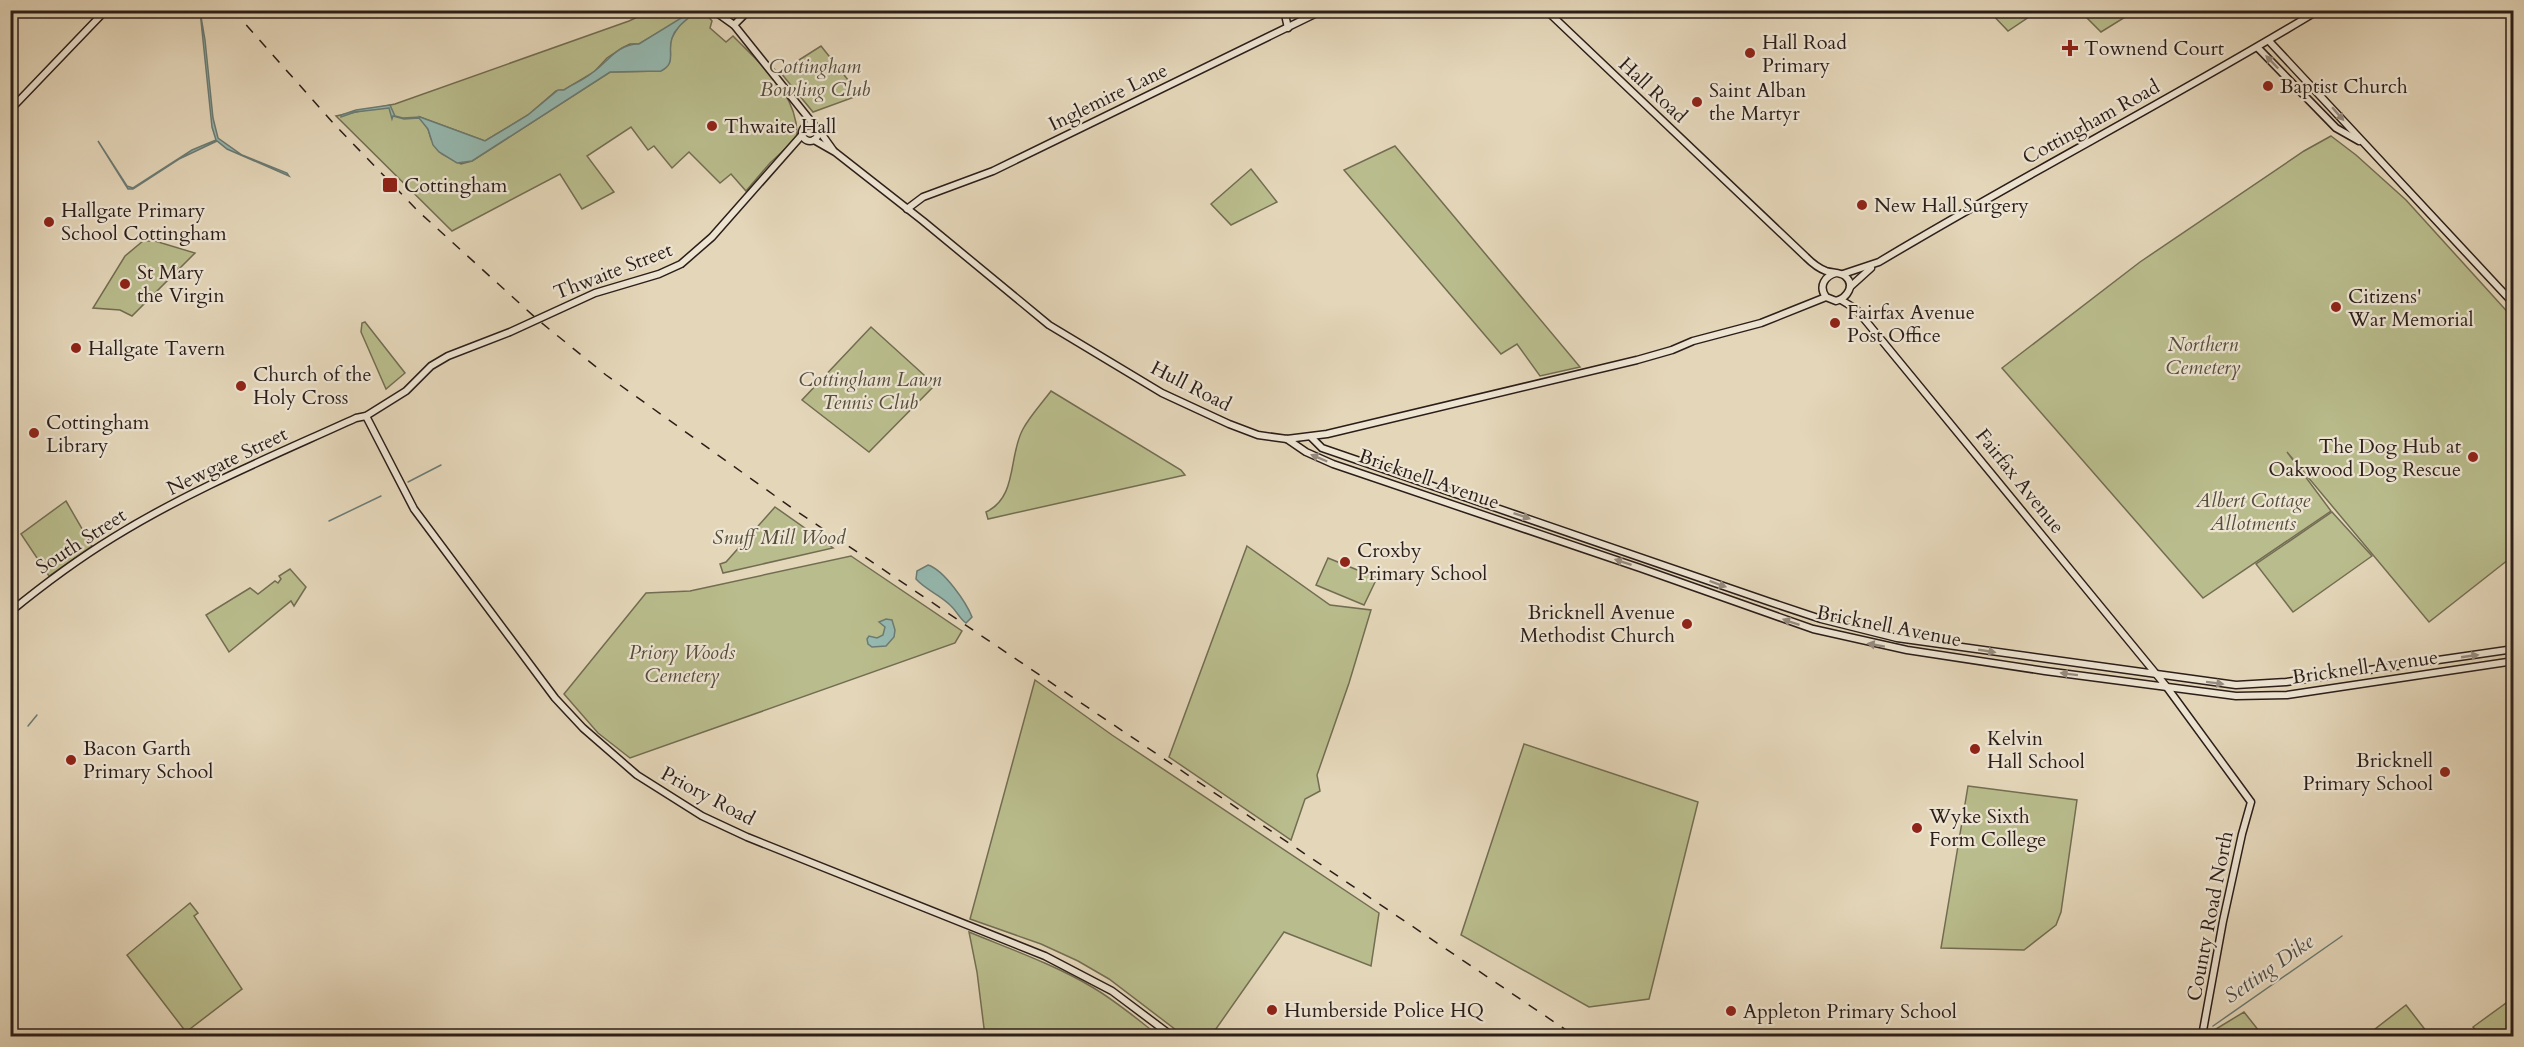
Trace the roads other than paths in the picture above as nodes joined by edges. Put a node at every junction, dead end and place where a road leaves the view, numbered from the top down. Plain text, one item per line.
1 (106, 10) edge
2 (713, 10) edge
3 (749, 10) edge
4 (1284, 10) edge
5 (1323, 10) edge
6 (1546, 10) edge
7 (2319, 10) edge
8 (734, 25) junction
9 (1288, 28) junction
10 (2269, 41) junction
11 (2258, 48) junction
12 (798, 103) junction
13 (10, 110) edge
14 (804, 127) junction
15 (815, 127) junction
16 (802, 135) junction
17 (811, 140) junction
18 (2362, 142) junction
19 (788, 152) junction
20 (835, 152) junction
21 (907, 209) junction
22 (1879, 262) junction
23 (1818, 267) junction
24 (1836, 273) junction
25 (1843, 274) junction
26 (1822, 285) junction
27 (1850, 289) junction
28 (1826, 297) junction
29 (1841, 300) junction
30 (2514, 304) edge
31 (1800, 307) junction
32 (1856, 309) junction
33 (418, 378) joint
34 (366, 416) junction
35 (1311, 437) junction
36 (1287, 439) junction
37 (142, 520) joint
38 (10, 612) edge
39 (1949, 645) junction
40 (2514, 649) edge
41 (1947, 655) junction
42 (2514, 662) edge
43 (2157, 675) junction
44 (2166, 686) junction
45 (2251, 802) joint
46 (1172, 1036) edge
47 (2202, 1036) edge

1 - 13 street
2 - 8 street, Hull Road
3 - 8 street
4 - 9 street
5 - 9 street, Inglemire Lane
6 - 23 street, Hall Road
7 - 10 street, Cottingham Road
8 - 12 street, Hull Road
9 - 21 street, Inglemire Lane
10 - 11 street, Cottingham Road
10 -> 18 street
18 -> 11 street
11 - 22 street, Cottingham Road
12 - 14 street
12 - 15 street, Hull Road
14 - 15 street
14 - 16 street
15 - 17 street
15 - 20 street, Hull Road
16 - 17 street, Hull Road
16 - 19 street, Thwaite Street
17 - 19 street, Thwaite Street
17 - 20 street, Hull Road
18 - 30 street
19 - 33 street, Thwaite Street
20 - 21 street, Hull Road
21 - 36 street, Hull Road
22 - 25 street, Cottingham Road
22 - 27 street, Cottingham Road
23 - 24 street, Hall Road
23 - 26 street, Hall Road
24 - 25 street
24 - 26 street
25 - 27 street
26 - 28 street
26 - 31 street
27 - 29 street
27 - 32 street, Fairfax Avenue
28 - 29 street
28 - 31 street
29 - 32 street, Fairfax Avenue
31 - 35 street, Hull Road
32 - 43 street, Fairfax Avenue
33 - 34 street, Newgate Street
34 - 37 street, Newgate Street
34 - 46 street, Priory Road
35 - 36 street, Hull Road
35 -> 39 street, Bricknell Avenue
41 -> 36 street, Bricknell Avenue
37 - 38 street, South Street
39 - 41 street
39 -> 43 street, Bricknell Avenue
43 -> 40 street, Bricknell Avenue
44 -> 41 street, Bricknell Avenue
42 - 44 street, Bricknell Avenue
43 - 44 street, Fairfax Avenue
44 - 45 street, Fairfax Avenue
45 - 47 street, County Road North

